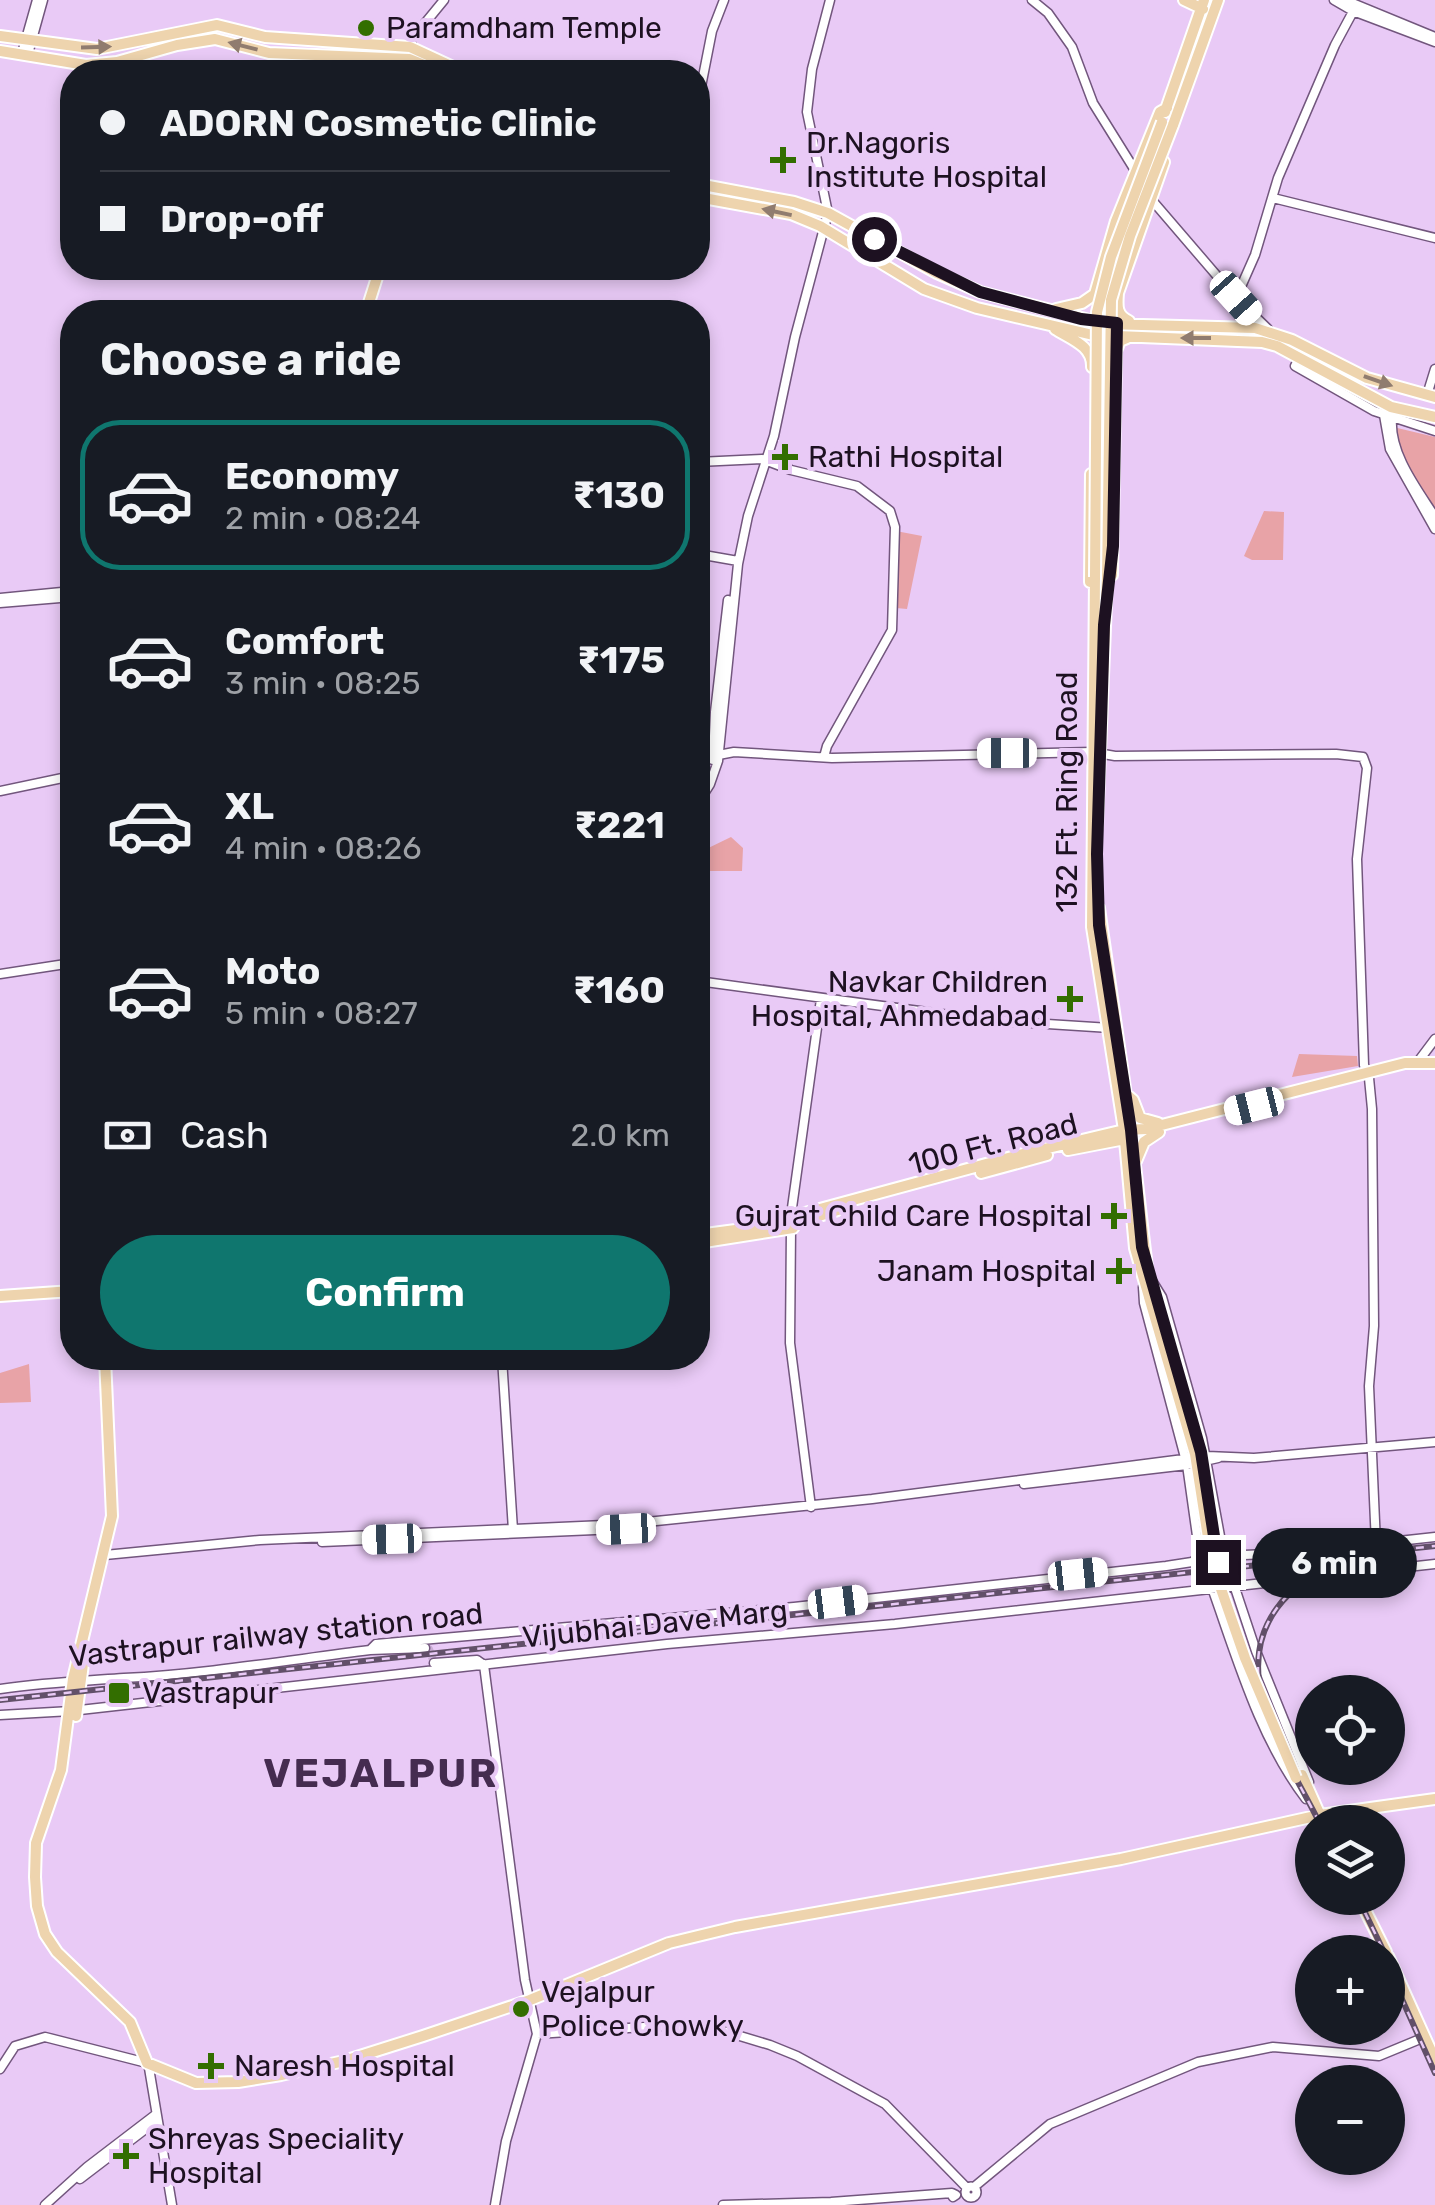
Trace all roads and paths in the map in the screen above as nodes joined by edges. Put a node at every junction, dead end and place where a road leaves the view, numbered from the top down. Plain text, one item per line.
1 (40, 0) edge
2 (444, 0) edge
3 (724, 0) edge
4 (828, 0) edge
5 (1032, 0) edge
6 (1184, 0) edge
7 (1334, 0) edge
8 (1346, 0) edge
9 (1208, 4) edge
10 (1355, 9) junction
11 (0, 36) edge
12 (29, 39) junction
13 (1435, 40) edge
14 (410, 46) junction
15 (0, 50) edge
16 (25, 54) junction
17 (60, 60) edge
18 (125, 60) edge
19 (411, 60) edge
20 (439, 60) edge
21 (706, 60) edge
22 (1166, 108) junction
23 (1170, 122) junction
24 (1136, 172) junction
25 (710, 186) edge
26 (1273, 198) junction
27 (710, 199) edge
28 (1151, 199) junction
29 (825, 212) junction
30 (823, 227) junction
31 (1435, 238) edge
32 (1095, 294) junction
33 (1236, 298) junction
34 (1116, 307) junction
35 (1040, 308) junction
36 (1250, 313) junction
37 (1093, 321) junction
38 (1047, 324) junction
39 (1148, 324) junction
40 (1241, 326) junction
41 (1117, 329) junction
42 (1271, 332) junction
43 (1093, 335) junction
44 (1147, 338) junction
45 (1116, 351) junction
46 (1092, 357) junction
47 (1299, 358) junction
48 (1435, 369) edge
49 (1431, 396) edge
50 (1388, 417) junction
51 (1435, 417) edge
52 (1415, 420) junction
53 (1435, 431) edge
54 (764, 460) junction
55 (710, 462) edge
56 (1435, 517) edge
57 (1435, 529) edge
58 (710, 556) edge
59 (736, 561) junction
60 (60, 595) edge
61 (0, 600) edge
62 (1099, 604) junction
63 (1096, 750) junction
64 (716, 754) junction
65 (710, 755) edge
66 (824, 756) junction
67 (60, 778) edge
68 (710, 784) edge
69 (0, 791) edge
70 (60, 966) edge
71 (0, 974) edge
72 (710, 983) edge
73 (821, 999) junction
74 (1110, 1028) junction
75 (1435, 1039) edge
76 (1435, 1063) edge
77 (1414, 1065) junction
78 (1368, 1073) junction
79 (1122, 1096) junction
80 (1160, 1128) junction
81 (1128, 1134) junction
82 (1100, 1139) junction
83 (1131, 1165) junction
84 (791, 1222) junction
85 (710, 1238) edge
86 (1146, 1277) junction
87 (60, 1289) edge
88 (0, 1292) edge
89 (107, 1370) edge
90 (503, 1370) edge
91 (1435, 1442) edge
92 (1373, 1447) junction
93 (1211, 1458) junction
94 (1186, 1462) junction
95 (811, 1508) junction
96 (513, 1531) junction
97 (1435, 1538) edge
98 (1376, 1544) junction
99 (1200, 1557) junction
100 (108, 1558) junction
101 (1224, 1558) junction
102 (1435, 1564) edge
103 (1234, 1585) junction
104 (1212, 1588) junction
105 (425, 1648) dead end
106 (370, 1650) junction
107 (434, 1663) dead end
108 (484, 1665) junction
109 (77, 1679) junction
110 (0, 1689) edge
111 (75, 1710) junction
112 (0, 1716) edge
113 (1435, 1797) edge
114 (1309, 1798) junction
115 (1312, 1805) edge
116 (1388, 1805) edge
117 (1295, 1822) edge
118 (1405, 1998) edge
119 (529, 1999) junction
120 (1405, 2006) edge
121 (537, 2034) junction
122 (1422, 2039) junction
123 (1435, 2060) edge
124 (149, 2061) junction
125 (0, 2069) edge
126 (1435, 2074) edge
127 (155, 2118) junction
128 (967, 2191) junction
129 (928, 2196) junction
130 (48, 2205) edge
131 (172, 2205) edge
132 (495, 2205) edge
133 (723, 2205) edge
134 (843, 2205) edge
135 (983, 2205) edge

1 - 12 street
2 - 14 street
3 - 21 street
4 - 29 street
5 - 24 street
6 - 9 main road
7 - 10 street
8 - 10 street
9 - 22 main road
9 - 23 main road
10 - 13 street
10 - 26 street
11 - 12 main road
12 -> 14 main road
12 - 16 street
14 - 20 main road
15 - 16 main road
17 -> 16 main road
19 -> 18 main road
22 - 23 main road
22 - 24 main road
23 - 28 main road
23 - 62 main road, bridge
24 - 32 main road
25 - 29 main road
26 - 31 street
26 - 33 street
30 -> 27 main road
28 - 33 street
28 - 34 main road
29 - 30 street
29 - 35 main road
30 - 38 main road
30 - 54 street
32 - 35 main road
32 - 37 main road
33 - 36 street
34 - 39 main road
34 - 41 main road
35 - 37 main road
36 - 40 street
36 - 42 street
37 - 41 main road
37 - 43 main road
38 - 43 main road
38 - 46 main road
39 - 40 main road
39 - 41 main road
40 - 42 main road
41 - 43 main road
41 - 44 main road
41 - 45 main road
42 -> 49 main road
43 - 46 main road
44 - 45 main road
47 -> 44 main road
45 - 62 main road
46 - 62 main road
47 - 50 street
47 - 52 main road
48 - 49 street
50 - 52 street
50 - 56 street
50 - 57 street
51 - 52 main road
52 - 53 street
54 - 55 street
54 - 59 street
54 - 66 street
58 - 59 street
59 - 64 street
60 - 61 street
62 - 63 main road, 132 Ft. Ring Road
63 - 66 street
63 - 74 main road, 132 Ft. Ring Road
63 - 78 street
64 - 65 street
64 - 66 street
64 - 68 street
67 - 69 street
70 - 71 street
72 - 73 street
73 - 74 street
73 - 84 street
74 - 79 main road, 132 Ft. Ring Road
75 - 77 street
76 - 77 main road
77 - 78 main road
78 - 80 main road
78 - 92 street
79 - 80 main road
79 - 81 main road, 132 Ft. Ring Road
79 - 82 main road
80 - 81 main road, 100 Ft. Road
80 - 83 main road
81 - 82 main road, 100 Ft. Road
81 - 83 main road, 132 Ft. Ring Road
82 - 83 main road
82 - 84 main road, 100 Ft. Road
83 - 86 main road, 132 Ft. Ring Road
84 - 85 main road, 100 Ft. Road
84 - 95 street
86 - 93 street
86 - 94 street
86 - 114 main road, 132 Ft. Ring Road, bridge
87 - 88 main road
89 - 100 main road
90 - 96 street
91 - 92 street
92 - 93 street
92 - 98 street
93 - 94 street
93 - 101 street
94 - 95 street
94 - 99 street
95 - 96 street
96 - 100 street
97 - 98 street, Vastrapur railway station road
98 - 101 street, Vastrapur railway station road
99 - 101 street, Vastrapur railway station road
99 - 106 street, Vastrapur railway station road
100 - 109 main road
102 - 103 street, Vijubhai Dave Marg
103 - 104 street, Vijubhai Dave Marg
103 - 114 street
104 - 108 street, Vijubhai Dave Marg
104 - 114 street
105 - 106 street
106 - 109 street, Vastrapur railway station road
107 - 108 street
108 - 111 street, Vijubhai Dave Marg
108 - 119 street
109 - 110 street, Vastrapur railway station road
109 - 111 main road
111 - 112 street, Vijubhai Dave Marg
111 - 124 main road
113 - 116 main road
114 - 115 main road
117 - 119 main road
118 - 122 main road
119 - 121 street
119 - 124 main road
120 - 122 main road
121 - 128 street
121 - 132 street
122 - 123 main road
122 - 126 main road
122 - 128 street
124 - 125 street
124 - 127 street
127 - 130 street
127 - 131 street
128 - 129 street
128 - 135 street
129 - 133 street
129 - 134 street

